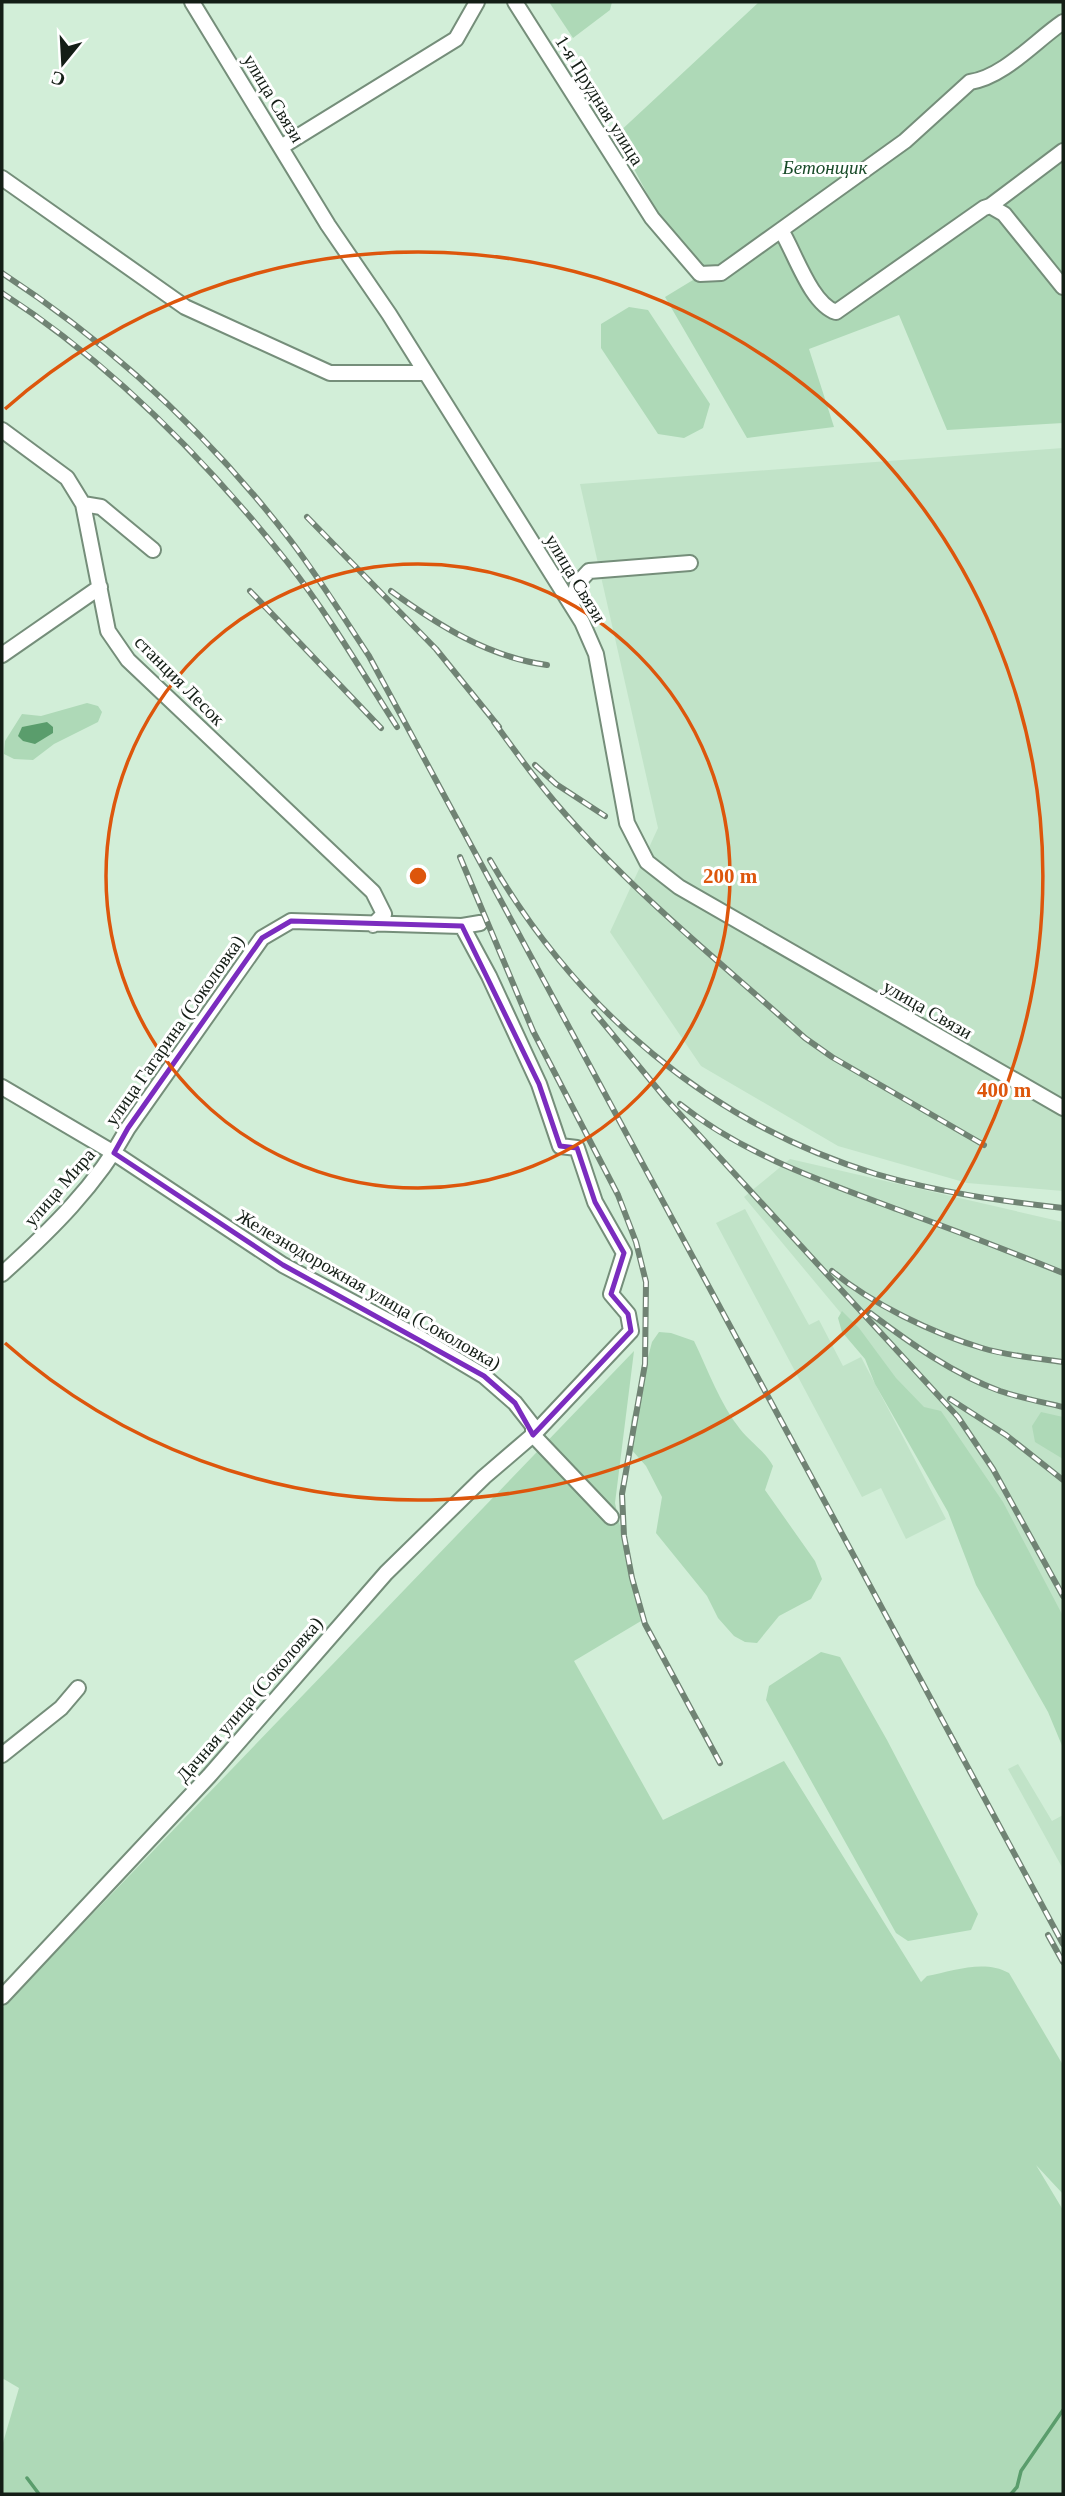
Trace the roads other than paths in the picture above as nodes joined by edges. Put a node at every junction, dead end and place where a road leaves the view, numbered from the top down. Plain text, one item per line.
1 (192, 2) edge
2 (477, 2) edge
3 (515, 2) edge
4 (1063, 22) edge
5 (281, 147) junction
6 (1063, 151) edge
7 (2, 178) edge
8 (990, 206) junction
9 (781, 230) junction
10 (1061, 280) edge
11 (425, 373) junction
12 (2, 430) edge
13 (83, 504) junction
14 (153, 550) dead end
15 (690, 563) dead end
16 (100, 587) junction
17 (572, 606) junction
18 (2, 654) edge
19 (480, 923) dead end
20 (373, 925) junction
21 (462, 926) junction
22 (2, 1087) edge
23 (1063, 1108) edge
24 (114, 1153) junction
25 (2, 1274) edge
26 (533, 1435) junction
27 (611, 1517) dead end
28 (78, 1688) dead end
29 (2, 1755) edge
30 (2, 1997) edge

1 - 5 street, улица Связи
2 - 5 street
3 - 9 street, 1-я Прудная улица
4 - 9 street
5 - 11 street, улица Связи
6 - 8 street
7 - 11 street
8 - 9 street
8 - 10 street
11 - 17 street, улица Связи
12 - 13 street, станция Лесок
13 - 14 street
13 - 16 street, станция Лесок
15 - 17 street
16 - 18 street
16 - 20 street, станция Лесок
17 - 23 street, улица Связи
19 - 21 street, улица Гагарина (Соколовка)
20 - 21 street, улица Гагарина (Соколовка)
20 - 24 street, улица Гагарина (Соколовка)
21 - 26 street
22 - 24 street, Железнодорожная улица (Соколовка)
24 - 25 street, улица Мира
24 - 26 street, Железнодорожная улица (Соколовка)
26 - 27 street, Железнодорожная улица (Соколовка)
26 - 30 street, Дачная улица (Соколовка)
28 - 29 street

